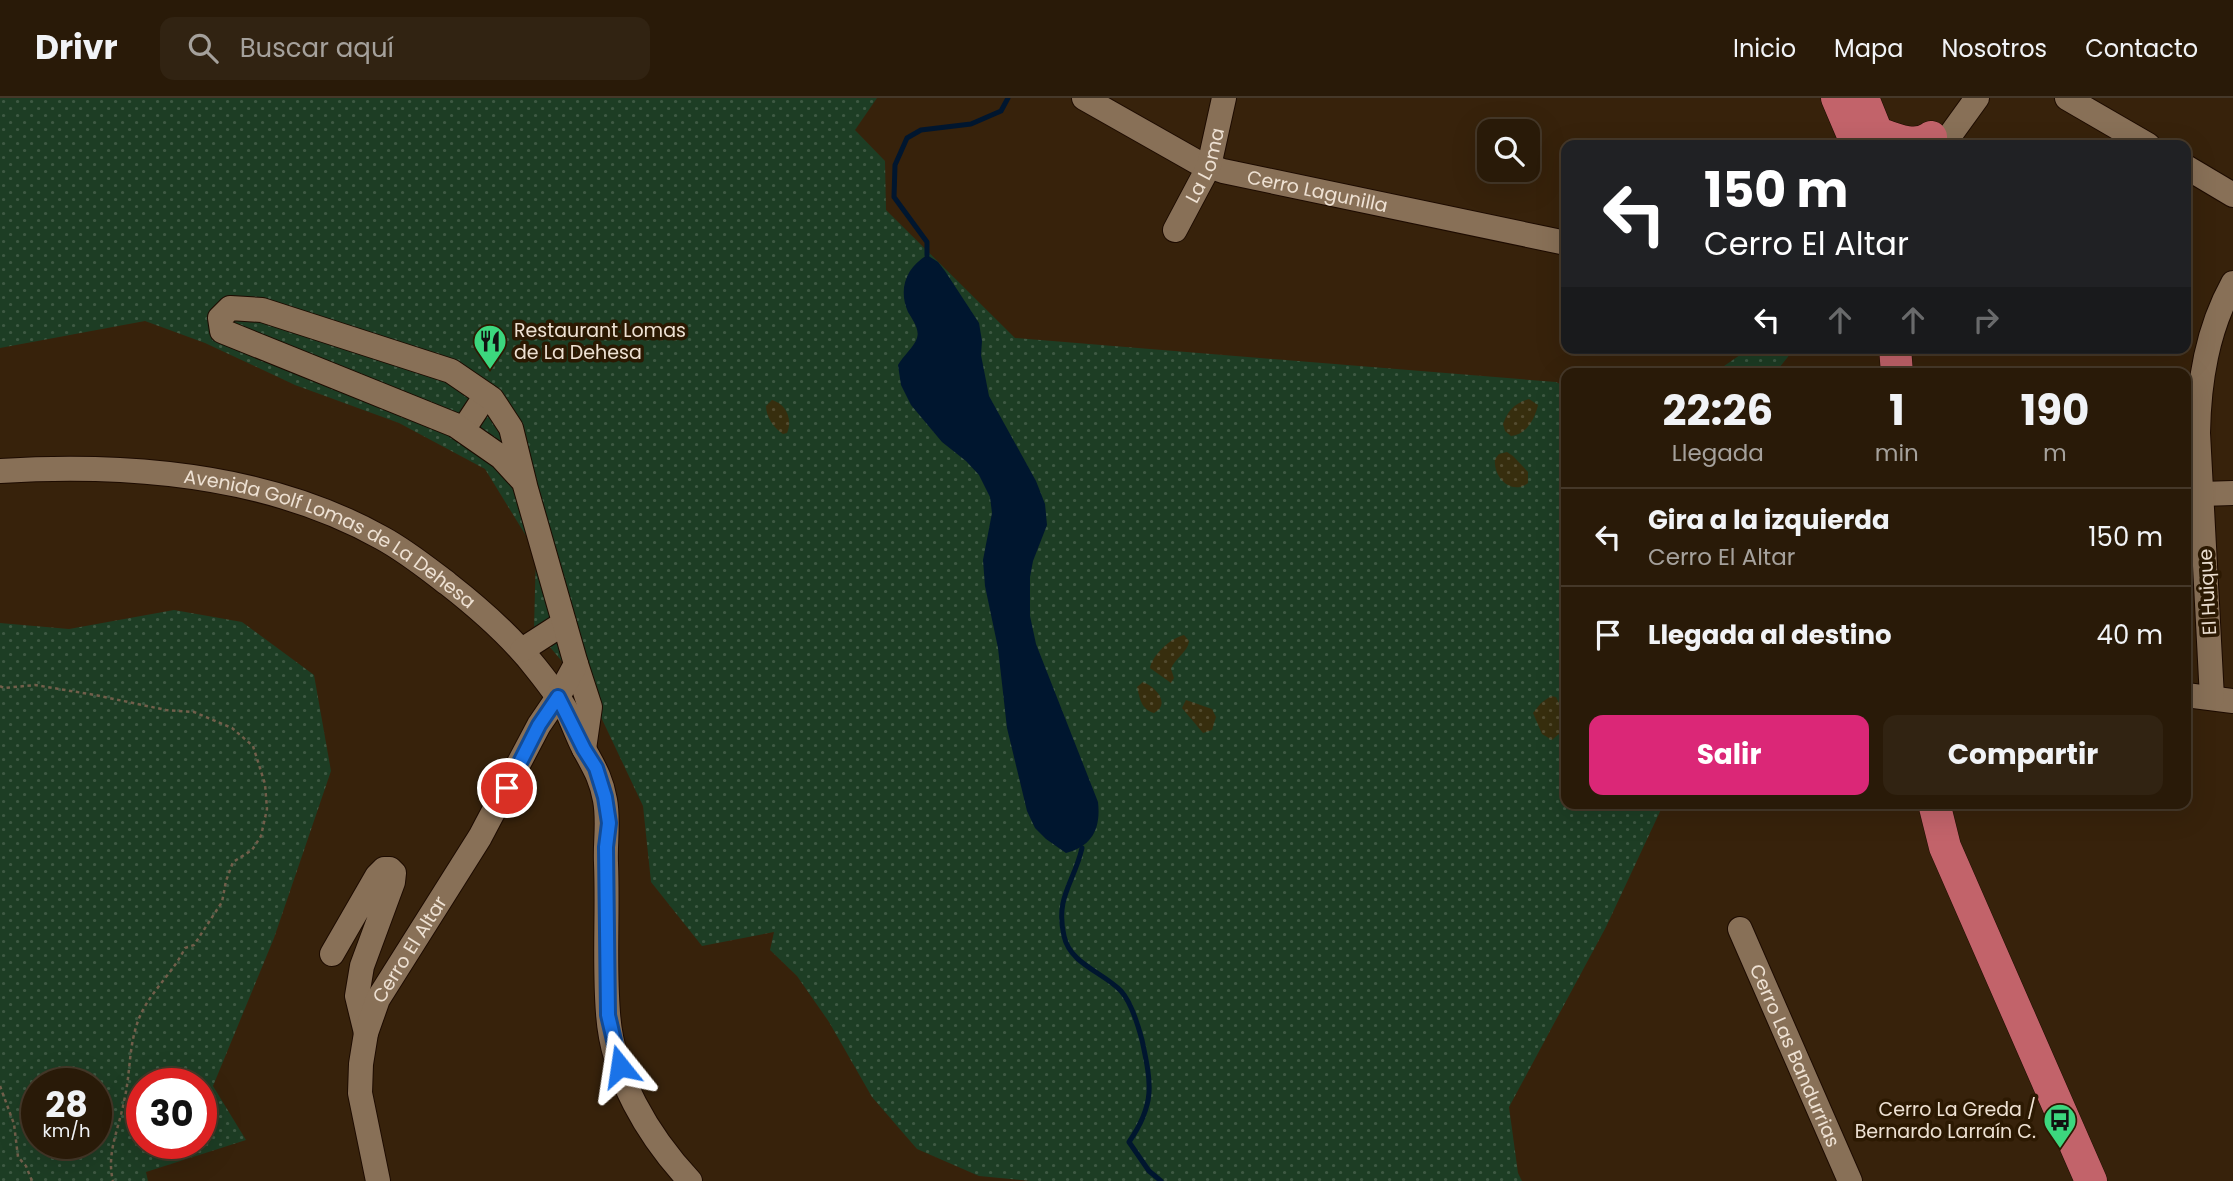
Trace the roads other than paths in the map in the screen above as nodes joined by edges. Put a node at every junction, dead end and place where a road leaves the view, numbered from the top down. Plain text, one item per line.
1 (1084, 98) edge
2 (1224, 98) edge
3 (1837, 98) edge
4 (1863, 98) edge
5 (1958, 98) edge
6 (1977, 98) edge
7 (2067, 98) edge
8 (1871, 140) edge
9 (1872, 140) edge
10 (1934, 140) edge
11 (1935, 140) edge
12 (2139, 140) edge
13 (1209, 166) junction
14 (2191, 170) edge
15 (2233, 195) edge
16 (1175, 230) dead end
17 (1561, 242) edge
18 (2233, 283) edge
19 (486, 395) junction
20 (463, 430) junction
21 (0, 471) edge
22 (524, 485) junction
23 (2233, 493) edge
24 (2201, 494) junction
25 (564, 623) junction
26 (522, 650) junction
27 (576, 664) junction
28 (2191, 696) edge
29 (558, 697) junction
30 (2223, 699) edge
31 (533, 740) junction
32 (581, 743) junction
33 (1936, 809) edge
34 (1740, 929) dead end
35 (332, 954) dead end
36 (366, 1033) junction
37 (378, 1181) edge
38 (690, 1181) edge
39 (1850, 1181) edge
40 (2091, 1181) edge

1 - 13 street, Cerro Lagunilla
2 - 13 street, La Loma
3 - 8 main road
4 - 9 main road
5 - 10 street
6 - 11 street
7 - 12 street
13 - 16 street, La Loma
13 - 17 street, Cerro Lagunilla
14 - 15 street
18 - 24 street, El Huique
19 - 20 street
19 - 20 street
19 - 22 street
20 - 22 street
21 - 26 street, Avenida Golf Lomas de La Dehesa
22 - 25 street
23 - 24 street
24 - 30 street, El Huique
25 - 26 street
25 - 27 street
26 - 29 street, Avenida Golf Lomas de La Dehesa
27 - 29 street, Cerro El Altar
27 - 32 street
28 - 30 street
29 - 31 street, Cerro El Altar
29 - 32 street, Avenida Golf Lomas de La Dehesa
31 - 32 street
31 - 36 street, Cerro El Altar
32 - 38 street, Avenida Golf Lomas de La Dehesa
33 - 40 main road
34 - 39 street, Cerro Las Bandurrias
35 - 36 street
36 - 37 street, Cerro El Altar

